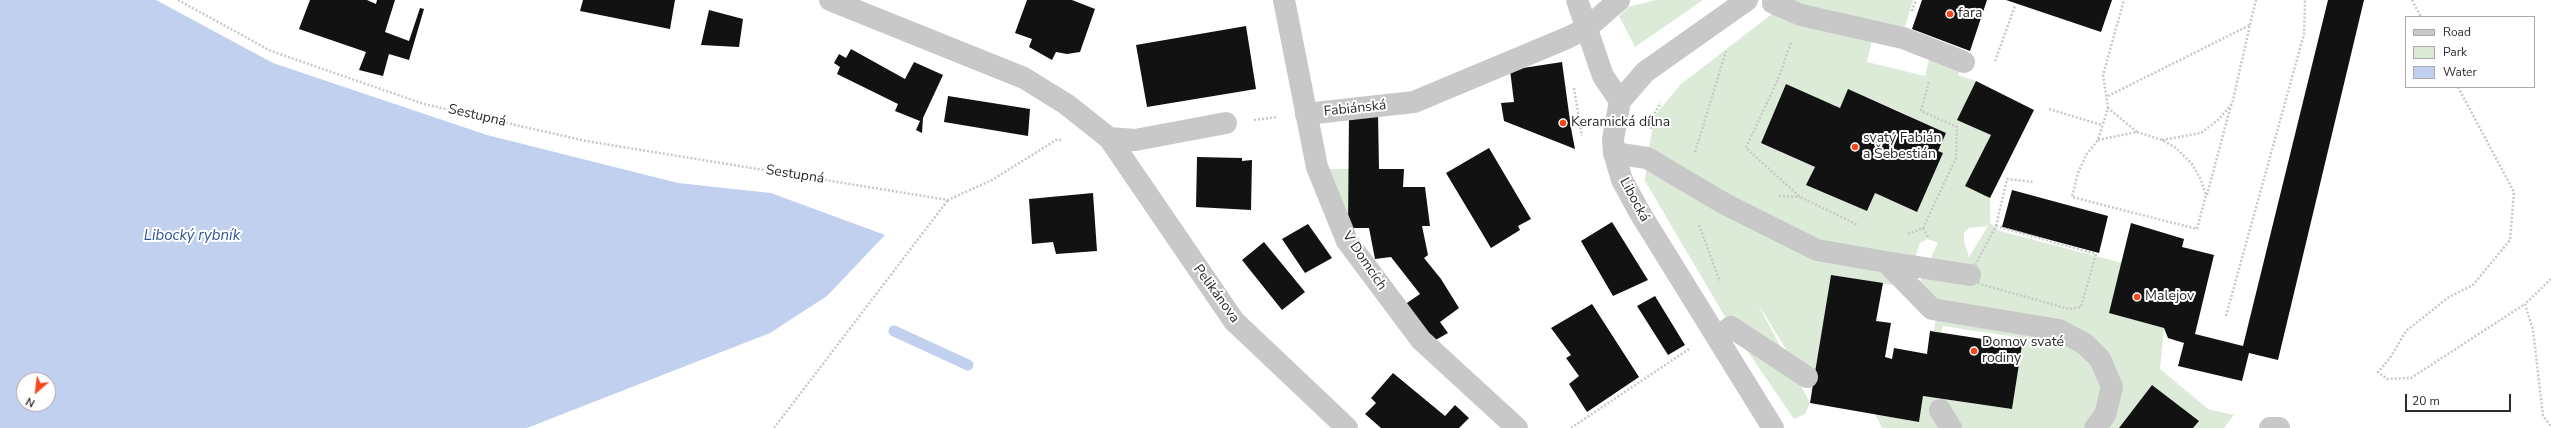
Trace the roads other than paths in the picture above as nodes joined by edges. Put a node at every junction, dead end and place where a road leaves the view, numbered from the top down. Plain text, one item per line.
1 (1284, 0) edge
2 (1578, 0) edge
3 (1619, 0) edge
4 (1747, 0) edge
5 (1773, 0) edge
6 (839, 2) edge
7 (1587, 28) junction
8 (1964, 62) dead end
9 (1620, 101) junction
10 (1306, 114) junction
11 (1226, 123) road end
12 (1109, 138) junction
13 (1614, 153) junction
14 (1886, 262) junction
15 (1970, 275) road end
16 (1717, 337) junction
17 (1807, 377) dead end
18 (1940, 410) dead end
19 (1347, 428) edge
20 (1517, 428) edge
21 (1773, 428) edge
22 (1951, 428) edge
23 (2095, 428) edge
24 (2270, 428) edge
25 (2279, 428) edge

1 - 10 street, V Domcích
2 - 7 street
3 - 7 street, Fabiánská
4 - 9 street, Libocká
5 - 8 street
6 - 12 street
7 - 9 street
7 - 10 street, Fabiánská
9 - 13 street, Libocká
10 - 20 street, V Domcích
11 - 12 street
12 - 19 street, Pelikánova
13 - 14 street
13 - 16 street, Libocká
14 - 15 street
14 - 23 street
16 - 17 street
16 - 21 street, Libocká
18 - 22 street
24 - 25 street

